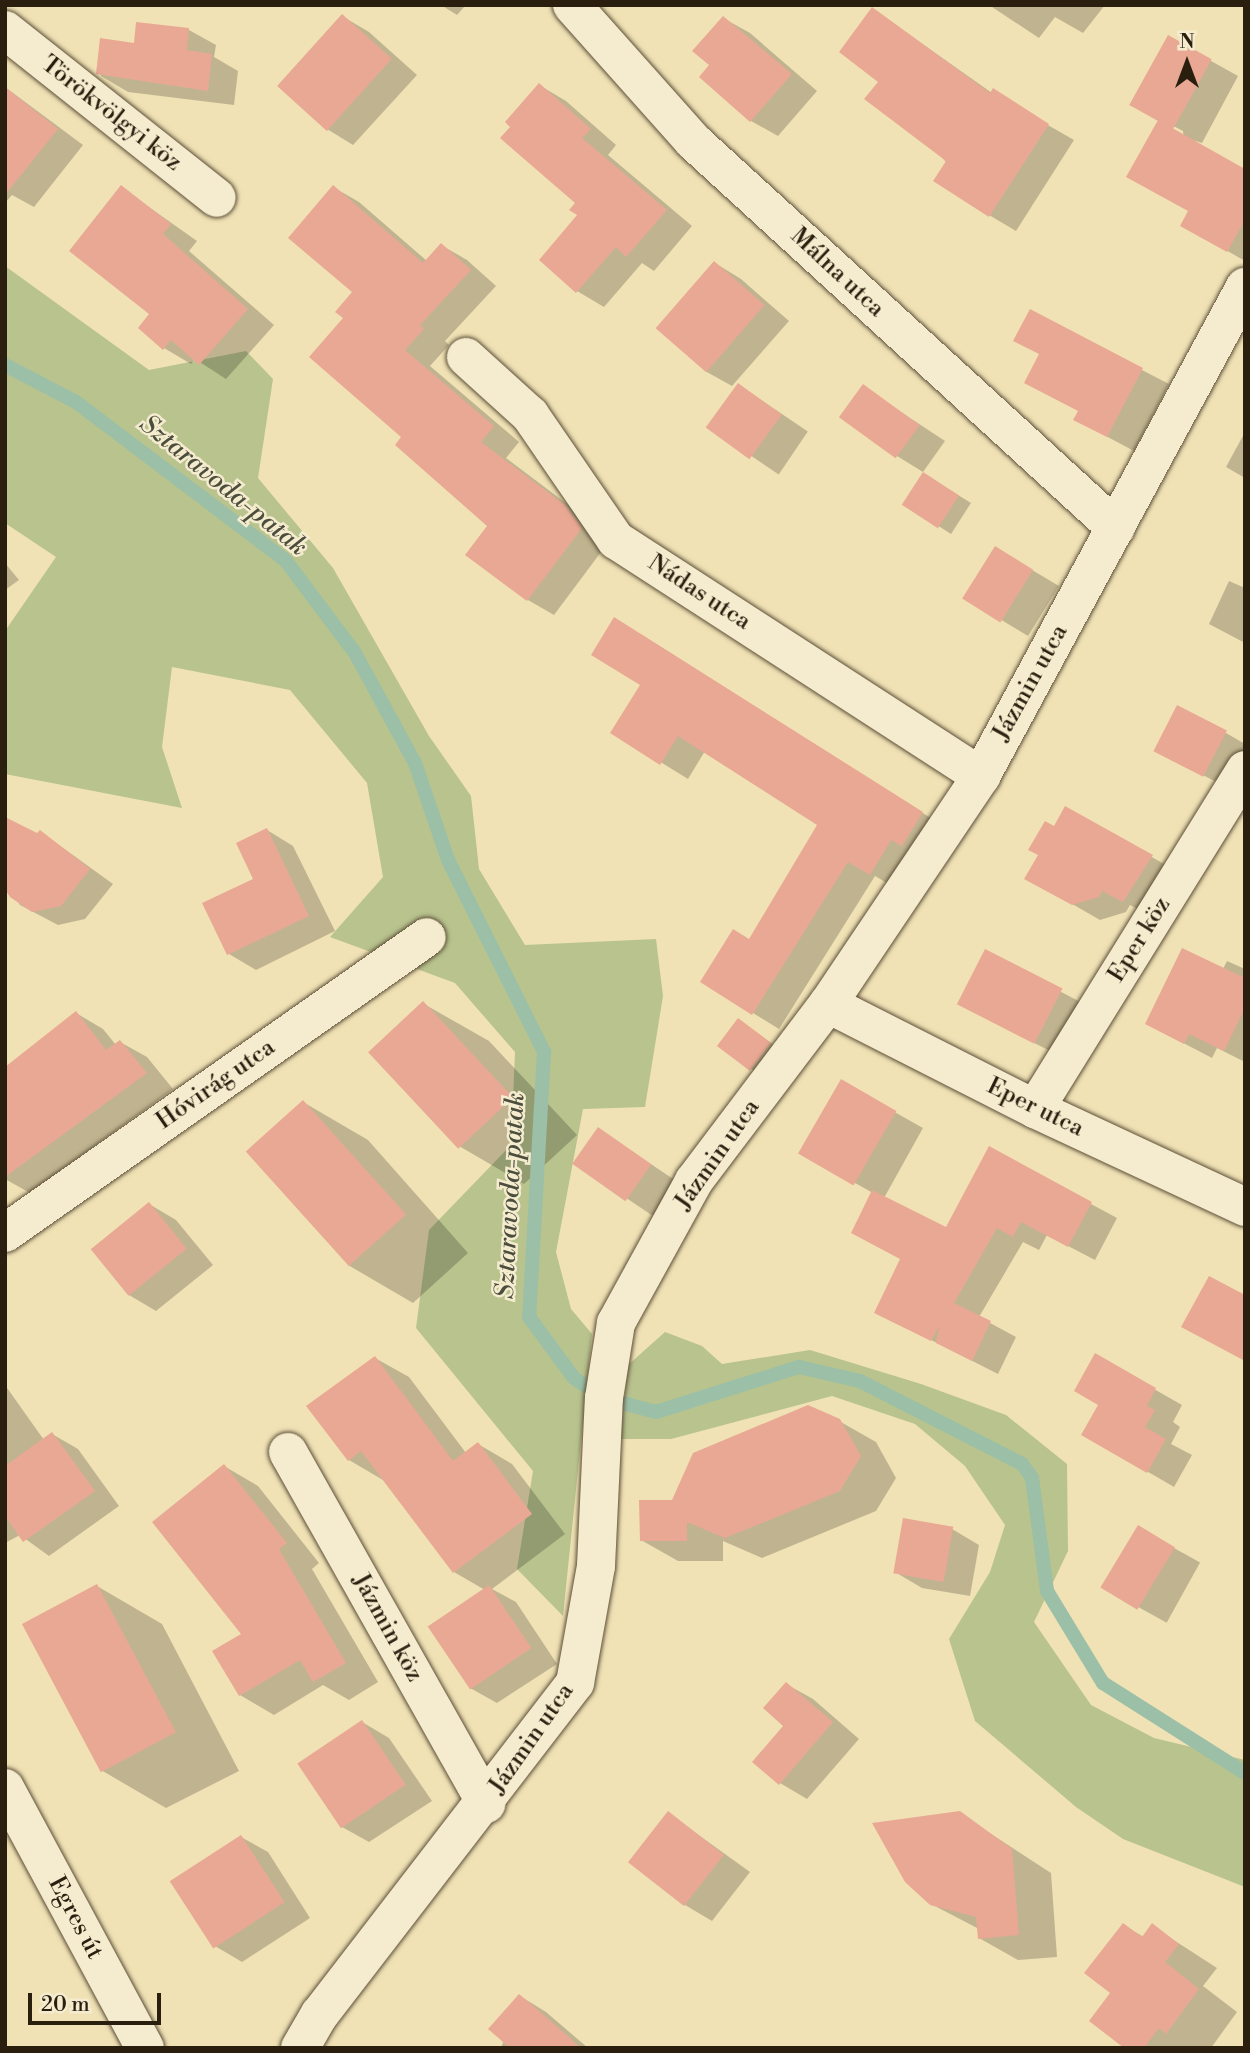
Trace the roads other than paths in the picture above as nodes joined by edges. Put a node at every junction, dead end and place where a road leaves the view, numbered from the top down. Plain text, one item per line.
1 (572, 5) edge
2 (5, 30) edge
3 (217, 198) dead end
4 (1245, 287) edge
5 (466, 357) dead end
6 (1115, 528) junction
7 (1245, 770) edge
8 (981, 776) junction
9 (427, 937) dead end
10 (828, 1004) junction
11 (1035, 1109) junction
12 (1245, 1207) edge
13 (5, 1233) edge
14 (289, 1452) dead end
15 (5, 1788) edge
16 (486, 1804) junction
17 (145, 2048) edge
18 (300, 2048) edge

1 - 6 street, Málna utca
2 - 3 street, Törökvölgyi köz
4 - 6 street, Jázmin utca
5 - 8 street, Nádas utca
6 - 8 street, Jázmin utca
7 - 11 street, Eper köz
8 - 10 street, Jázmin utca
9 - 13 street, Hóvirág utca
10 - 11 street, Eper utca
10 - 16 street, Jázmin utca
11 - 12 street, Eper utca
14 - 16 street, Jázmin köz
15 - 17 street, Egres út
16 - 18 street, Jázmin utca

